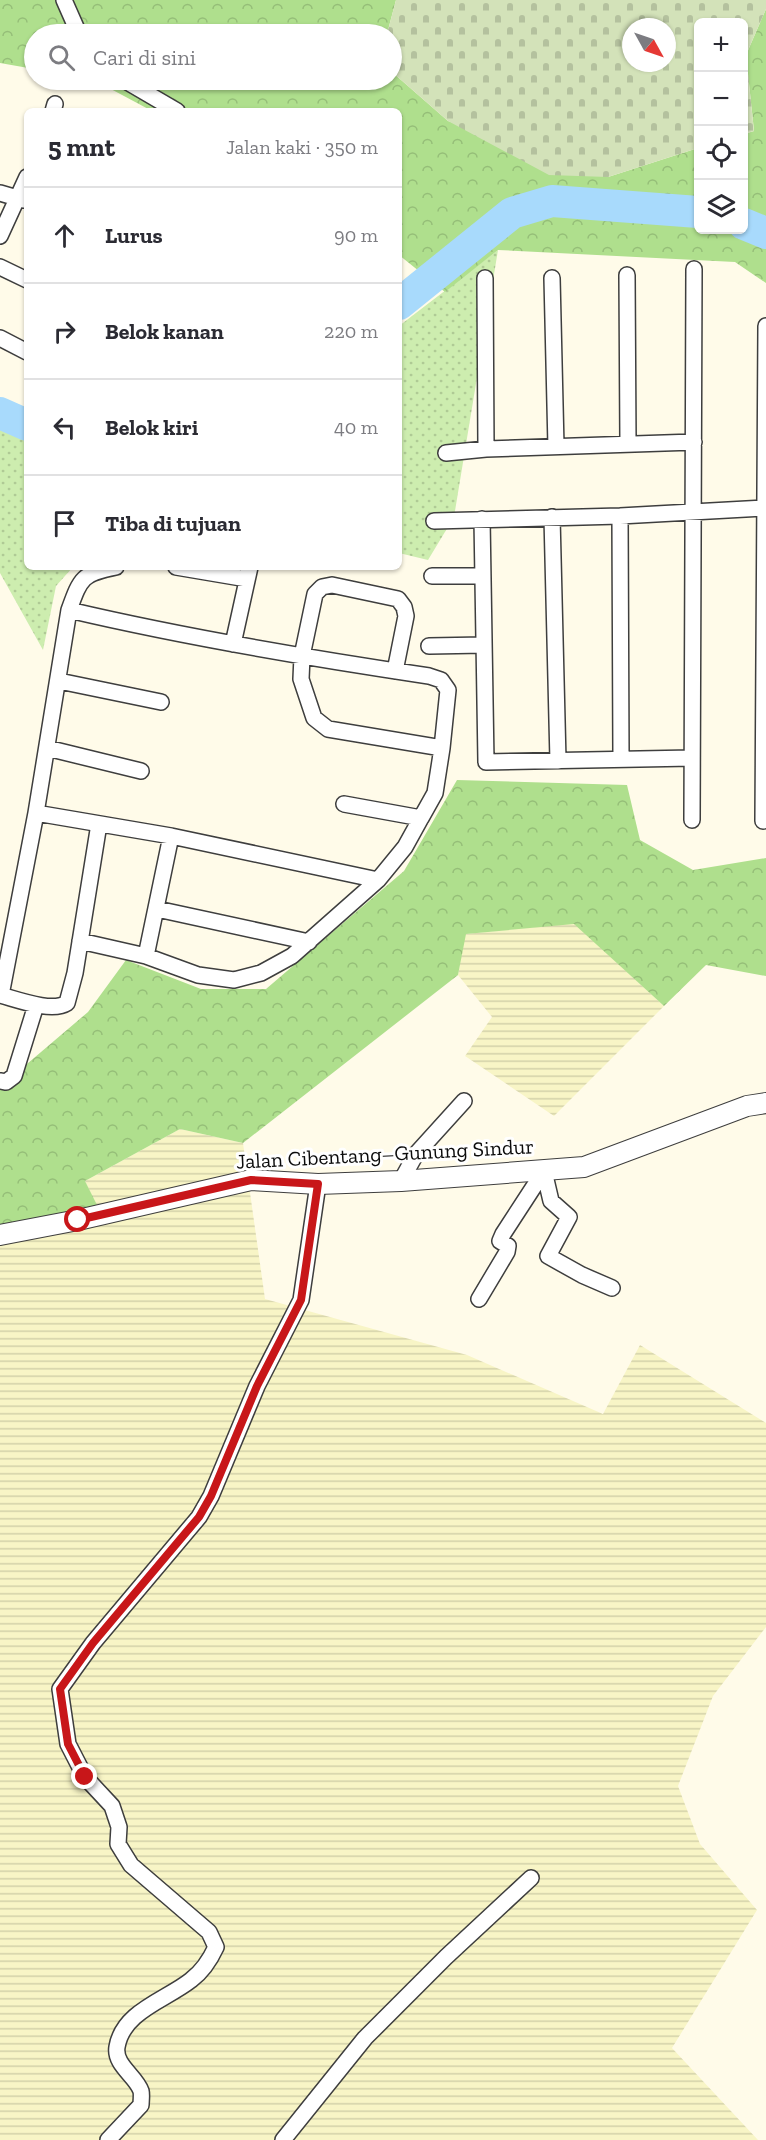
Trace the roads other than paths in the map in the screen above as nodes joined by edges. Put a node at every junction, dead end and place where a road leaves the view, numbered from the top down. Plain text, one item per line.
1 (64, 0) edge
2 (75, 24) edge
3 (141, 90) edge
4 (172, 108) edge
5 (0, 193) edge
6 (22, 199) edge
7 (0, 236) edge
8 (0, 267) edge
9 (694, 269) dead end
10 (627, 275) dead end
11 (485, 278) dead end
12 (552, 278) dead end
13 (24, 279) edge
14 (766, 326) edge
15 (0, 338) edge
16 (24, 350) edge
17 (694, 442) junction
18 (628, 444) junction
19 (556, 447) junction
20 (486, 449) junction
21 (446, 453) dead end
22 (765, 508) edge
23 (693, 511) junction
24 (620, 516) junction
25 (552, 517) junction
26 (482, 519) junction
27 (434, 521) dead end
28 (104, 570) edge
29 (212, 570) edge
30 (248, 573) edge
31 (432, 576) dead end
32 (483, 576) junction
33 (69, 610) junction
34 (233, 644) junction
35 (484, 645) junction
36 (429, 646) dead end
37 (302, 656) junction
38 (395, 671) junction
39 (59, 681) junction
40 (161, 702) dead end
41 (47, 748) junction
42 (442, 748) junction
43 (692, 758) junction
44 (621, 759) junction
45 (558, 761) junction
46 (141, 771) dead end
47 (344, 804) dead end
48 (36, 813) junction
49 (421, 818) junction
50 (692, 820) dead end
51 (763, 822) dead end
52 (99, 824) junction
53 (171, 836) junction
54 (378, 880) junction
55 (157, 909) junction
56 (80, 941) junction
57 (309, 942) junction
58 (146, 956) junction
59 (0, 995) edge
60 (36, 1005) junction
61 (0, 1081) edge
62 (464, 1101) dead end
63 (766, 1103) edge
64 (544, 1171) junction
65 (401, 1181) junction
66 (318, 1184) junction
67 (0, 1235) edge
68 (612, 1288) dead end
69 (479, 1299) dead end
70 (531, 1878) dead end
71 (108, 2140) edge
72 (283, 2140) edge

1 - 2 street
3 - 4 street
5 - 6 street
6 - 7 street
8 - 13 street
9 - 17 street
10 - 18 street
11 - 20 street
12 - 19 street
14 - 22 street
15 - 16 street
17 - 18 street
17 - 23 street
18 - 19 street
19 - 20 street
20 - 21 street
22 - 23 street
22 - 51 street
23 - 24 street
23 - 43 street
24 - 25 street
24 - 44 street
25 - 26 street
25 - 45 street
26 - 27 street
26 - 32 street
28 - 33 street
29 - 30 street
30 - 34 street
31 - 32 street
32 - 35 street
33 - 34 street
33 - 39 street
34 - 37 street
35 - 36 street
35 - 45 street
37 - 38 street
37 - 38 street
37 - 42 street
38 - 42 street
39 - 40 street
39 - 41 street
41 - 46 street
41 - 48 street
42 - 49 street
43 - 44 street
43 - 50 street
44 - 45 street
47 - 49 street
48 - 52 street
48 - 59 street
49 - 54 street
52 - 53 street
52 - 56 street
53 - 54 street
53 - 55 street
54 - 57 street
55 - 57 street
55 - 58 street
56 - 58 street
56 - 60 street
57 - 58 street
59 - 60 street
60 - 61 street
62 - 65 street
63 - 64 street, Jalan Cibentang–Gunung Sindur
64 - 65 street, Jalan Cibentang–Gunung Sindur
64 - 68 street
64 - 69 street
65 - 66 street, Jalan Cibentang–Gunung Sindur
66 - 67 street, Jalan Cibentang–Gunung Sindur
66 - 71 street
70 - 72 street

